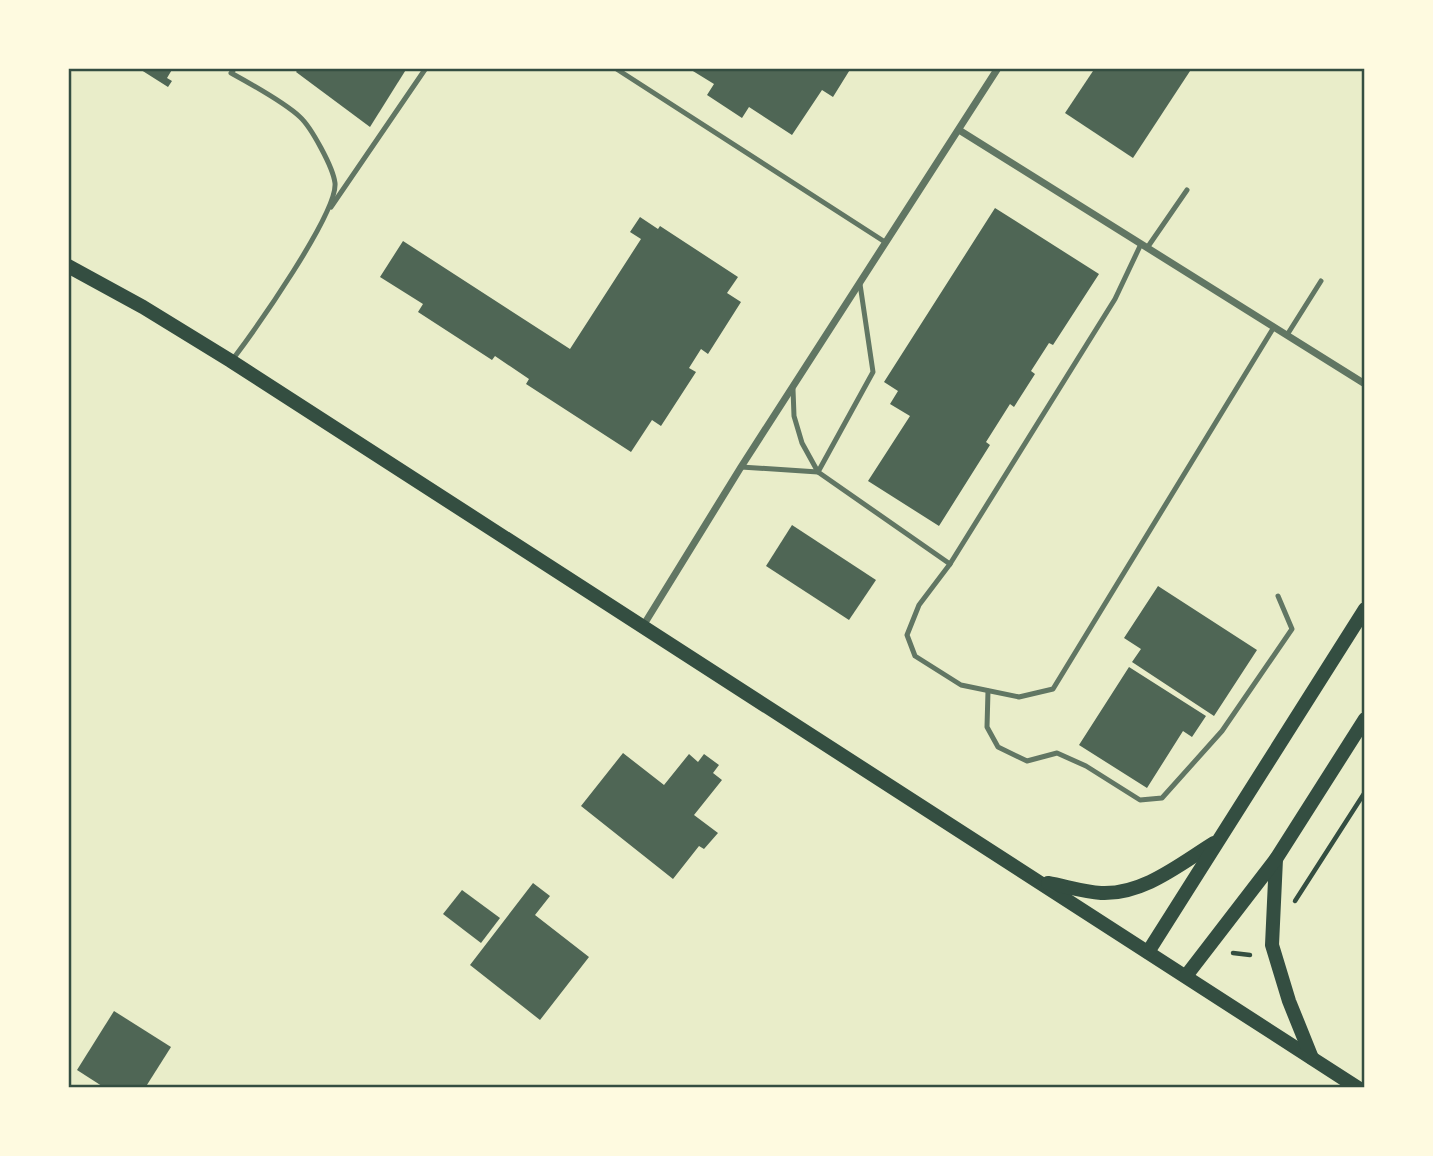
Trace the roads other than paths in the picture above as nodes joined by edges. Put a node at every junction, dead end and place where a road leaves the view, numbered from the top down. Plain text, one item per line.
1 (235, 68) edge
2 (426, 68) edge
3 (615, 68) edge
4 (999, 68) edge
5 (959, 130) junction
6 (1187, 190) dead end
7 (330, 209) junction
8 (885, 242) junction
9 (1144, 246) junction
10 (68, 266) edge
11 (1321, 281) dead end
12 (859, 282) junction
13 (1274, 327) junction
14 (1287, 335) junction
15 (231, 361) junction
16 (1365, 384) edge
17 (793, 387) junction
18 (741, 467) junction
19 (818, 472) junction
20 (950, 564) junction
21 (1278, 596) dead end
22 (1365, 609) edge
23 (643, 626) junction
24 (988, 691) junction
25 (1365, 719) edge
26 (1218, 840) junction
27 (1276, 859) junction
28 (1041, 882) junction
29 (1148, 952) junction
30 (1186, 976) junction
31 (1312, 1058) junction
32 (1358, 1088) edge

1 - 7 lane
2 - 7 lane
3 - 8 lane
4 - 5 street
5 - 8 street
5 - 9 street
6 - 9 lane
7 - 15 lane
8 - 12 street
9 - 13 street
9 - 20 lane
10 - 15 main road
11 - 14 lane
12 - 17 street
12 - 19 lane
13 - 14 street
13 - 24 lane
14 - 16 street
15 - 23 main road
17 - 18 street
17 - 19 lane
18 - 19 lane
18 - 23 street
19 - 20 lane
20 - 24 lane
21 - 24 lane
22 - 26 main road
23 - 28 main road
25 - 27 main road
26 - 28 main road
26 - 29 main road
27 - 30 main road
27 - 31 main road
28 - 29 main road
29 - 30 main road
30 - 31 main road
31 - 32 main road

